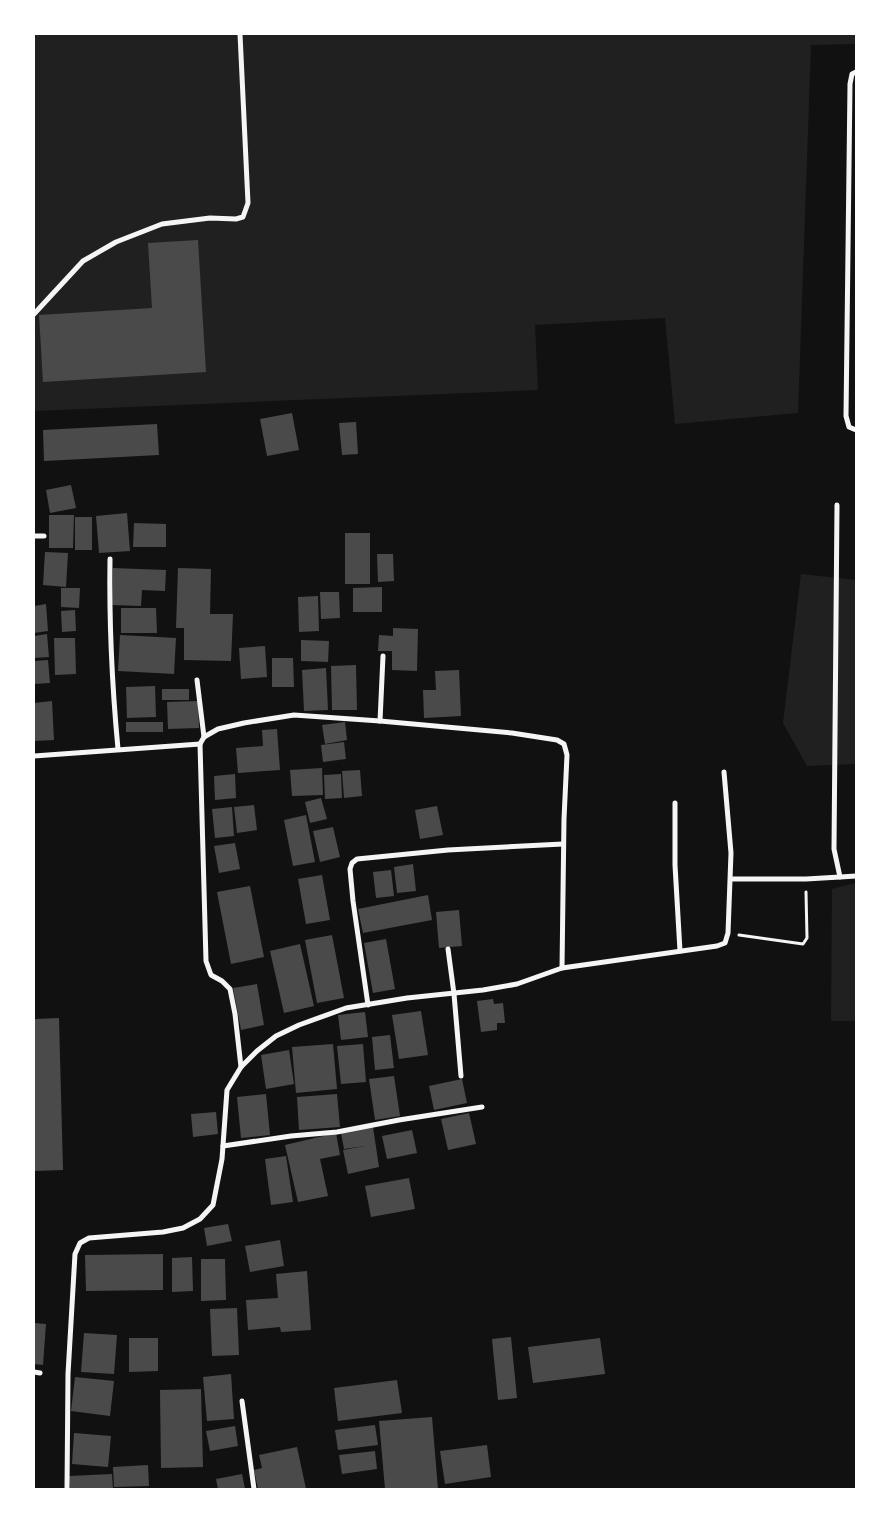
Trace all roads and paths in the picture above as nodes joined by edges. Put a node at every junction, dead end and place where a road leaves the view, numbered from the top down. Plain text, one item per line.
1 (240, 34) edge
2 (856, 72) edge
3 (34, 314) edge
4 (856, 430) edge
5 (837, 505) dead end
6 (34, 536) edge
7 (44, 536) dead end
8 (110, 558) dead end
9 (382, 656) dead end
10 (197, 680) dead end
11 (380, 721) junction
12 (204, 737) junction
13 (200, 744) junction
14 (118, 749) junction
15 (34, 756) edge
16 (724, 772) dead end
17 (675, 803) dead end
18 (563, 844) junction
19 (856, 876) edge
20 (840, 877) junction
21 (731, 879) junction
22 (806, 879) junction
23 (728, 934) junction
24 (448, 949) dead end
25 (680, 951) junction
26 (562, 968) junction
27 (454, 994) junction
28 (368, 1005) junction
29 (241, 1067) junction
30 (461, 1076) dead end
31 (482, 1107) dead end
32 (223, 1146) junction
33 (242, 1401) dead end
34 (67, 1489) edge
35 (254, 1489) edge

1 - 3 street
2 - 4 street
5 - 20 street
6 - 7 street
8 - 14 street
9 - 11 street
10 - 12 street
11 - 12 street
11 - 18 street
12 - 13 street
13 - 14 street
13 - 29 street
14 - 15 street
16 - 21 street
17 - 25 street
18 - 26 street
18 - 28 street
19 - 20 street
20 - 22 street
21 - 22 street
21 - 23 street
22 - 23 path
23 - 25 street
24 - 27 street
25 - 26 street
26 - 27 street
27 - 28 street
27 - 30 street
28 - 29 street
29 - 32 street
31 - 32 street
32 - 34 street
33 - 35 street

